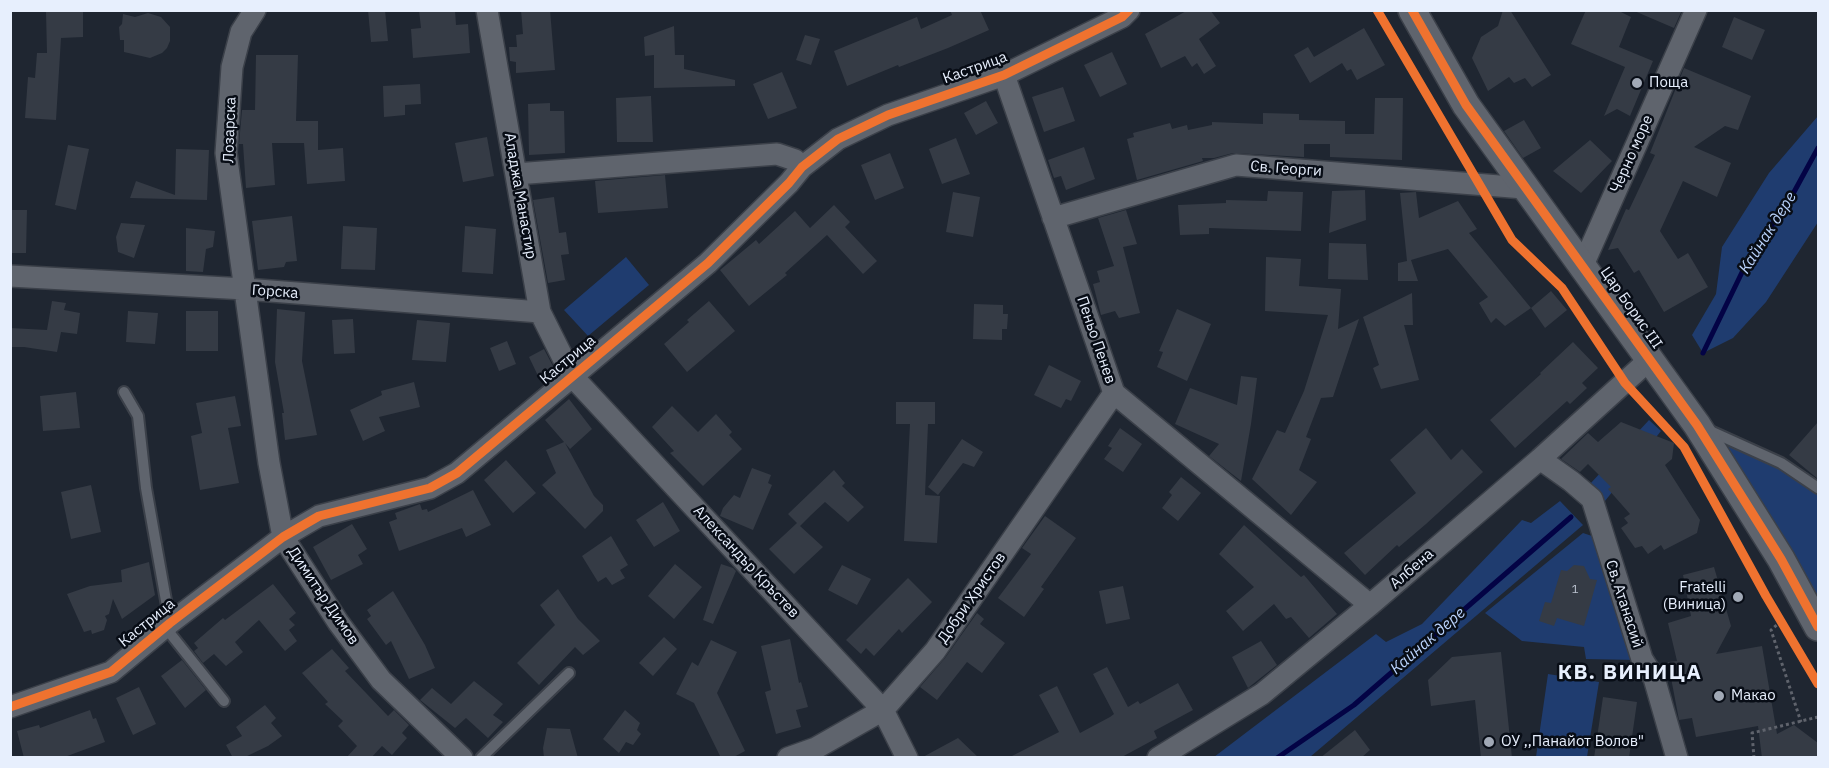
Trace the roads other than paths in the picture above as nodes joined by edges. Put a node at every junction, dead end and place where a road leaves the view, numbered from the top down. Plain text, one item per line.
1 (255, 10) edge
2 (487, 10) edge
3 (1130, 10) edge
4 (1412, 10) edge
5 (1696, 10) edge
6 (1004, 75) junction
7 (802, 167) junction
8 (516, 174) junction
9 (1524, 188) junction
10 (1053, 218) junction
11 (1583, 265) junction
12 (10, 276) edge
13 (245, 290) junction
14 (540, 312) junction
15 (1650, 360) junction
16 (572, 376) junction
17 (124, 392) dead end
18 (1114, 393) junction
19 (1697, 425) junction
20 (1540, 459) junction
21 (1818, 488) edge
22 (283, 537) junction
23 (1370, 605) junction
24 (168, 625) junction
25 (1818, 627) edge
26 (569, 673) dead end
27 (224, 701) dead end
28 (10, 708) edge
29 (883, 710) junction
30 (462, 758) edge
31 (481, 758) edge
32 (788, 758) edge
33 (907, 758) edge
34 (1158, 758) edge
35 (1677, 758) edge

1 - 13 street, Лозарска
2 - 8 street, Аладжа Манастир
3 - 6 street, Кастрица
4 - 9 street, Цар Борис III
5 - 11 street, Черно море
6 - 7 street, Кастрица
6 - 10 street, Пеньо Пенев
7 - 8 street
7 - 16 street, Кастрица
8 - 14 street, Аладжа Манастир
9 - 10 street, Св. Георги
9 - 11 street, Цар Борис III
10 - 18 street, Пеньо Пенев
11 - 15 street, Цар Борис III
12 - 13 street, Горска
13 - 14 street, Горска
13 - 22 street, Димитър Димов
14 - 16 street, Аладжа Манастир
15 - 19 street, Цар Борис III
15 - 20 street, Албена
16 - 22 street, Кастрица
16 - 29 street, Александър Кръстев
17 - 24 lane
18 - 23 street, Пеньо Пенев
18 - 29 street, Добри Христов
19 - 21 lane
19 - 25 street, Цар Борис III
20 - 23 street, Албена
20 - 35 street, Св. Атанасий
22 - 24 street, Кастрица
22 - 30 street, Димитър Димов
23 - 34 street, Албена
24 - 27 lane
24 - 28 street, Кастрица
26 - 31 lane
29 - 32 street, Добри Христов
29 - 33 street, Александър Кръстев

